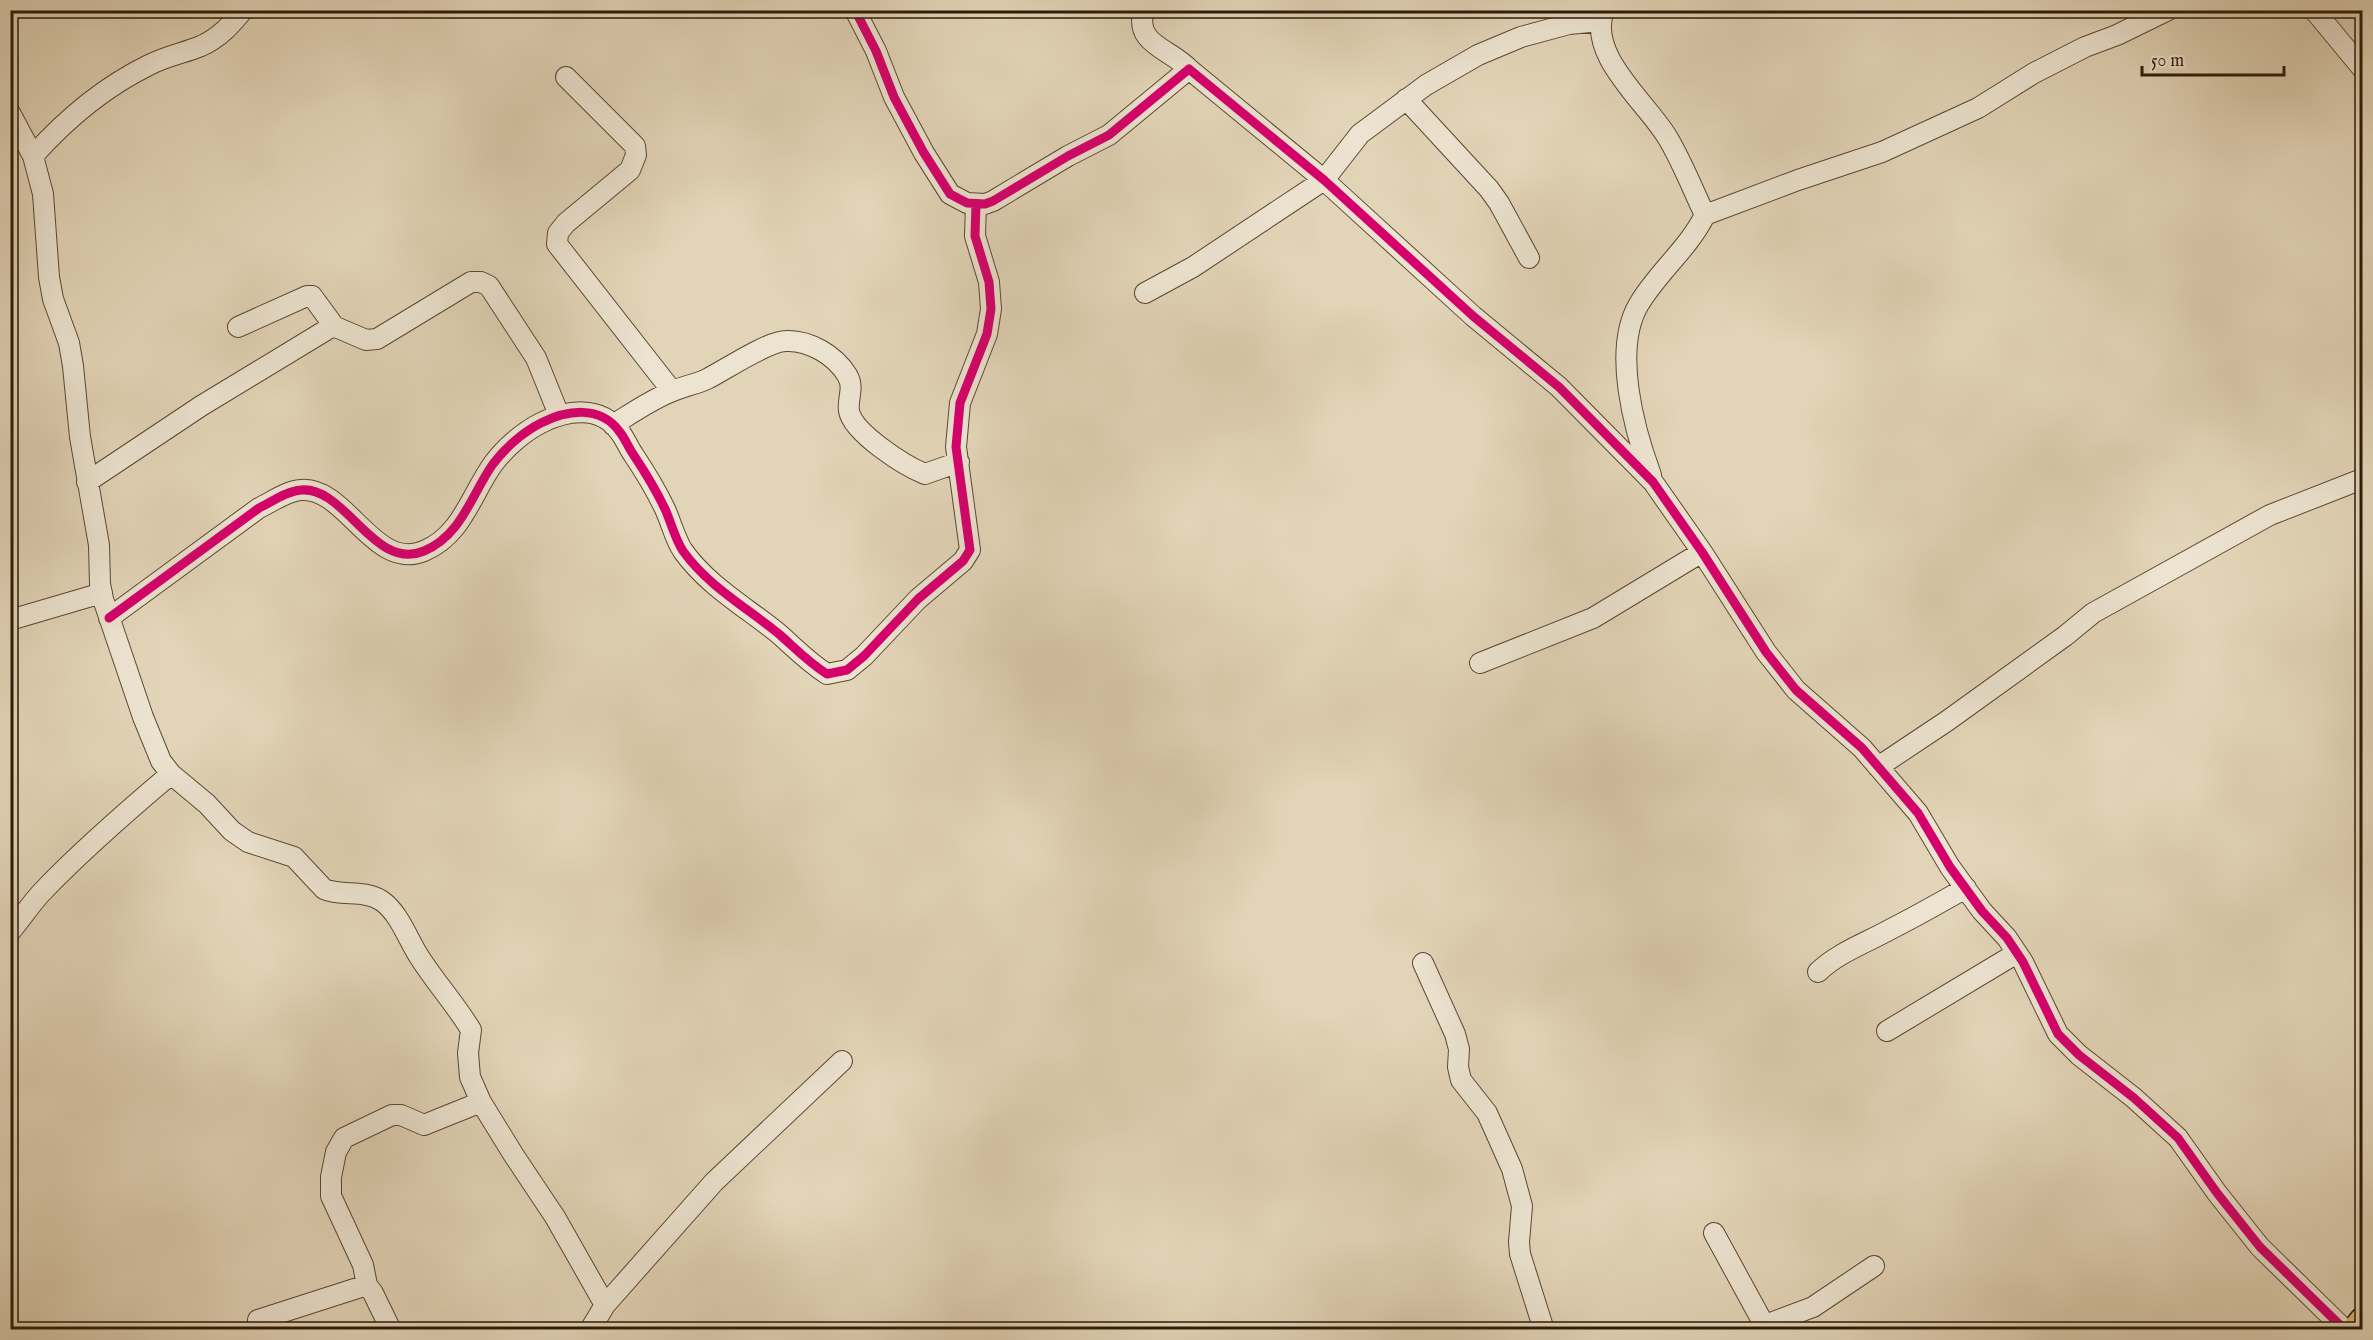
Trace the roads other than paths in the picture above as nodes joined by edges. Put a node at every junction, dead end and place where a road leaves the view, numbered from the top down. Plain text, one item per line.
1 (243, 10) edge
2 (855, 10) edge
3 (1144, 10) edge
4 (2168, 10) edge
5 (2314, 10) edge
6 (1602, 16) edge
7 (1190, 69) junction
8 (2362, 69) edge
9 (566, 77) dead end
10 (1406, 99) junction
11 (10, 112) edge
12 (33, 156) junction
13 (1324, 180) junction
14 (976, 204) junction
15 (1705, 215) junction
16 (1529, 258) dead end
17 (1145, 293) dead end
18 (331, 326) junction
19 (238, 327) dead end
20 (672, 391) junction
21 (560, 415) junction
22 (613, 425) junction
23 (958, 462) junction
24 (2362, 479) edge
25 (87, 482) junction
26 (1653, 482) junction
27 (1702, 552) junction
28 (102, 593) junction
29 (110, 618) junction
30 (10, 620) edge
31 (1480, 663) dead end
32 (1878, 767) junction
33 (171, 774) junction
34 (1966, 888) junction
35 (10, 932) edge
36 (2017, 953) junction
37 (1423, 963) dead end
38 (1818, 972) dead end
39 (1887, 1031) dead end
40 (842, 1061) dead end
41 (481, 1102) junction
42 (1714, 1233) dead end
43 (1874, 1266) dead end
44 (367, 1285) junction
45 (604, 1305) junction
46 (258, 1320) dead end
47 (2362, 1320) edge
48 (1766, 1327) edge
49 (391, 1329) edge
50 (590, 1329) edge
51 (1544, 1329) edge
52 (2345, 1329) edge
53 (2354, 1329) edge

1 - 12 street
2 - 14 street
3 - 7 street
4 - 15 street
5 - 8 street
6 - 10 street
6 - 15 street
7 - 13 street
7 - 14 street
9 - 20 street
10 - 13 street
10 - 16 street
11 - 12 street
12 - 25 street
13 - 17 street
13 - 26 street
14 - 23 street
15 - 26 street
18 - 19 street
18 - 21 street
18 - 25 street
20 - 22 street
20 - 23 street
21 - 22 street
21 - 29 street
22 - 23 street
24 - 32 street
25 - 28 street
26 - 27 street
27 - 31 street
27 - 32 street
28 - 29 street
28 - 30 street
29 - 33 street
32 - 34 street
33 - 35 street
33 - 41 street
34 - 36 street
34 - 38 street
36 - 39 street
36 - 52 street
37 - 51 street
40 - 45 street
41 - 44 street
41 - 45 street
42 - 48 street
43 - 48 street
44 - 46 street
44 - 49 street
45 - 50 street
47 - 53 main road

